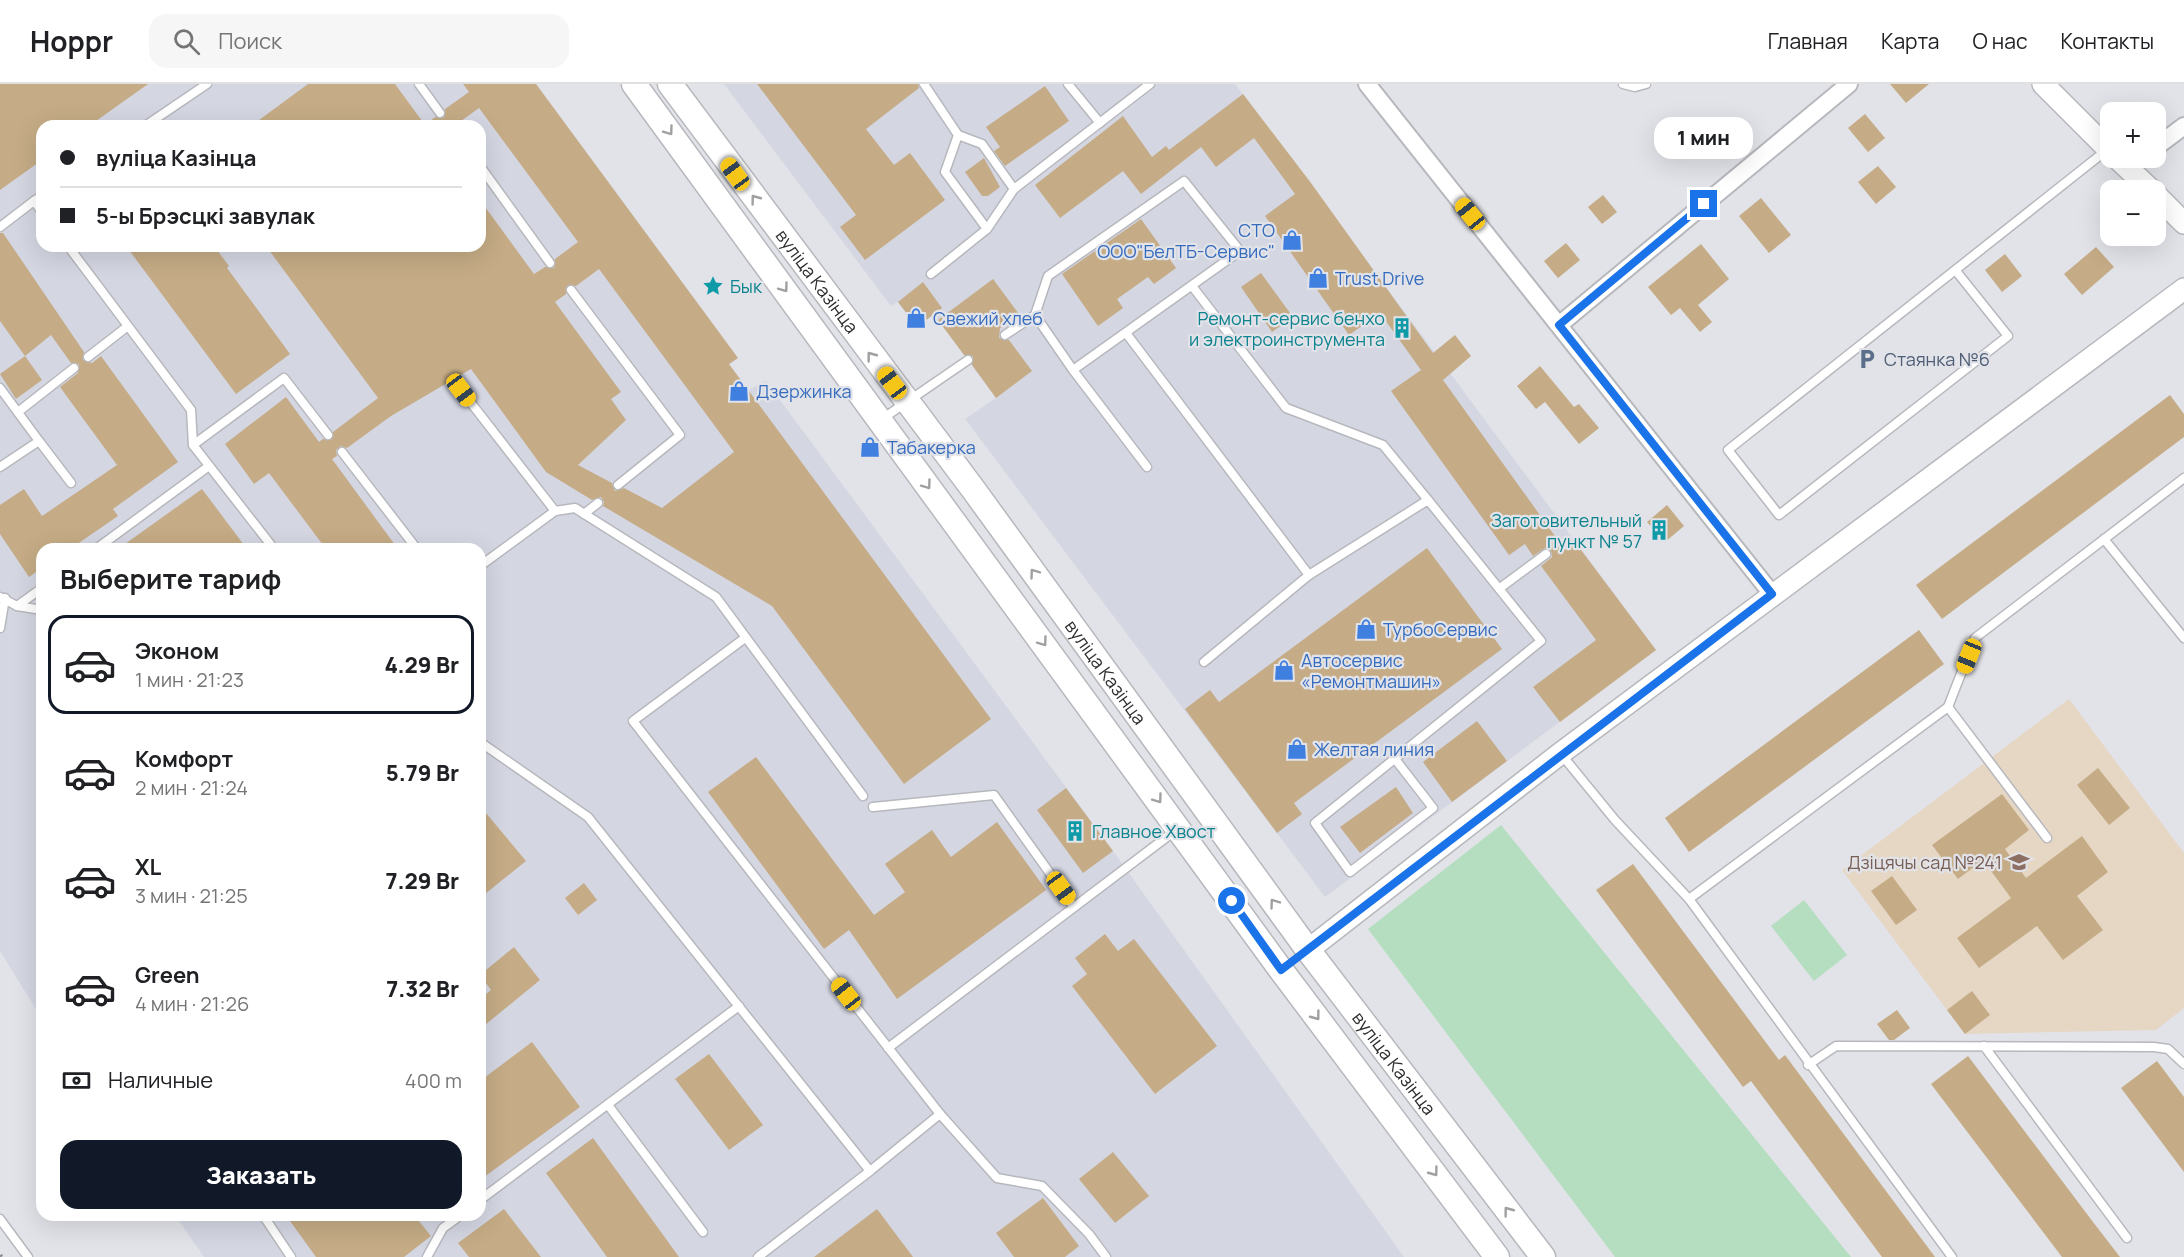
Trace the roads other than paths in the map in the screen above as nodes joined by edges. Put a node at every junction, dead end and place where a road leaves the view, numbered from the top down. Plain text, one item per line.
1 (207, 84) edge
2 (419, 84) edge
3 (634, 84) edge
4 (670, 84) edge
5 (924, 84) edge
6 (1068, 84) edge
7 (1150, 84) edge
8 (1367, 84) edge
9 (1623, 84) edge
10 (1646, 84) edge
11 (1849, 84) edge
12 (2043, 84) edge
13 (440, 113) dead end
14 (154, 120) edge
15 (1100, 123) junction
16 (2184, 126) edge
17 (958, 135) junction
18 (2100, 137) edge
19 (2166, 140) edge
20 (2104, 168) edge
21 (2132, 168) edge
22 (486, 174) edge
23 (2142, 180) edge
24 (1014, 189) junction
25 (36, 200) edge
26 (2166, 205) edge
27 (2184, 224) edge
28 (0, 227) edge
29 (987, 229) junction
30 (72, 252) edge
31 (550, 262) dead end
32 (1956, 271) junction
33 (931, 274) dead end
34 (1192, 286) junction
35 (2184, 288) edge
36 (571, 290) dead end
37 (1035, 315) junction
38 (1559, 325) junction
39 (128, 326) junction
40 (1126, 333) junction
41 (1005, 335) dead end
42 (88, 357) dead end
43 (968, 360) dead end
44 (74, 368) dead end
45 (1073, 369) junction
46 (0, 388) edge
47 (461, 390) dead end
48 (906, 402) junction
49 (18, 412) junction
50 (880, 420) junction
51 (328, 435) dead end
52 (39, 441) junction
53 (193, 446) junction
54 (342, 452) dead end
55 (210, 466) junction
56 (1148, 466) dead end
57 (0, 467) edge
58 (2184, 478) edge
59 (71, 483) dead end
60 (618, 485) dead end
61 (1428, 500) junction
62 (598, 503) dead end
63 (555, 511) junction
64 (584, 514) junction
65 (2103, 539) junction
66 (104, 543) edge
67 (269, 543) edge
68 (412, 543) edge
69 (1546, 554) dead end
70 (486, 562) edge
71 (1309, 575) junction
72 (1500, 588) junction
73 (36, 592) edge
74 (1772, 594) junction
75 (2, 597) edge
76 (17, 606) junction
77 (36, 609) edge
78 (0, 628) edge
79 (745, 638) junction
80 (2184, 638) edge
81 (1204, 662) dead end
82 (1105, 671) junction
83 (1078, 689) junction
84 (1948, 707) junction
85 (486, 746) edge
86 (1561, 753) junction
87 (1395, 759) junction
88 (863, 796) dead end
89 (873, 807) dead end
90 (1178, 828) junction
91 (2047, 838) dead end
92 (1689, 899) junction
93 (1074, 907) junction
94 (1308, 950) junction
95 (1281, 970) junction
96 (739, 1006) junction
97 (1983, 1046) junction
98 (888, 1048) junction
99 (2184, 1064) edge
100 (1808, 1065) junction
101 (608, 1105) junction
102 (940, 1114) junction
103 (870, 1171) junction
104 (486, 1196) edge
105 (0, 1219) edge
106 (266, 1221) edge
107 (453, 1221) edge
108 (703, 1232) dead end
109 (2127, 1238) dead end
110 (28, 1257) edge
111 (291, 1257) edge
112 (427, 1257) edge
113 (758, 1257) edge
114 (1106, 1257) edge
115 (1497, 1257) edge
116 (1544, 1257) edge
117 (1952, 1257) edge

1 - 14 lane
2 - 13 lane
3 -> 50 main road, вуліца Казінца
48 -> 4 main road, вуліца Казінца
5 - 17 lane
6 - 15 lane
7 - 15 lane
8 - 38 street
9 - 10 lane
11 - 38 street
12 - 18 street
15 - 24 lane
16 - 19 street
17 - 24 lane
17 - 29 lane
20 - 32 lane
21 - 23 street
22 - 31 lane
24 - 29 lane
25 - 28 lane
26 - 27 street
29 - 33 lane
30 - 39 lane
32 - 32 lane
34 - 37 lane
34 - 40 lane
34 - 61 lane
35 - 74 street
36 - 60 lane
37 - 41 lane
37 - 45 lane
38 - 74 street
39 - 42 lane
39 - 53 lane
40 - 45 lane
40 - 71 lane
43 - 48 lane
44 - 49 lane
45 - 56 lane
46 - 49 lane
47 - 63 lane
48 - 50 lane
82 -> 48 main road, вуліца Казінца
49 - 52 lane
50 -> 83 main road, вуліца Казінца
51 - 53 lane
52 - 57 lane
52 - 59 lane
53 - 55 lane
54 - 68 lane
55 - 66 lane
55 - 67 lane
58 - 65 lane
61 - 71 lane
61 - 72 lane
62 - 64 lane
63 - 64 lane
63 - 70 lane
64 - 79 lane
65 - 80 lane
65 - 84 lane
69 - 72 lane
71 - 81 lane
72 - 87 lane
73 - 76 lane
74 - 86 street
75 - 76 lane
75 - 78 lane
76 - 77 lane
79 - 88 lane
79 - 98 lane
82 - 83 main road
94 -> 82 main road, вуліца Казінца
83 -> 90 main road, вуліца Казінца
84 - 91 lane
84 - 92 lane
85 - 96 lane
86 - 92 lane
86 - 94 street
87 - 87 lane
89 - 93 lane
90 - 93 lane
90 - 95 main road, вуліца Казінца
92 - 100 lane
93 - 98 lane
94 - 95 main road
116 -> 94 main road, вуліца Казінца
95 -> 115 main road, вуліца Казінца
96 - 101 lane
96 - 103 lane
97 - 99 lane
97 - 100 lane
97 - 109 lane
98 - 102 lane
100 - 117 lane
101 - 104 lane
101 - 108 lane
102 - 103 lane
102 - 114 lane
103 - 113 lane
105 - 110 lane
106 - 111 lane
107 - 112 lane

